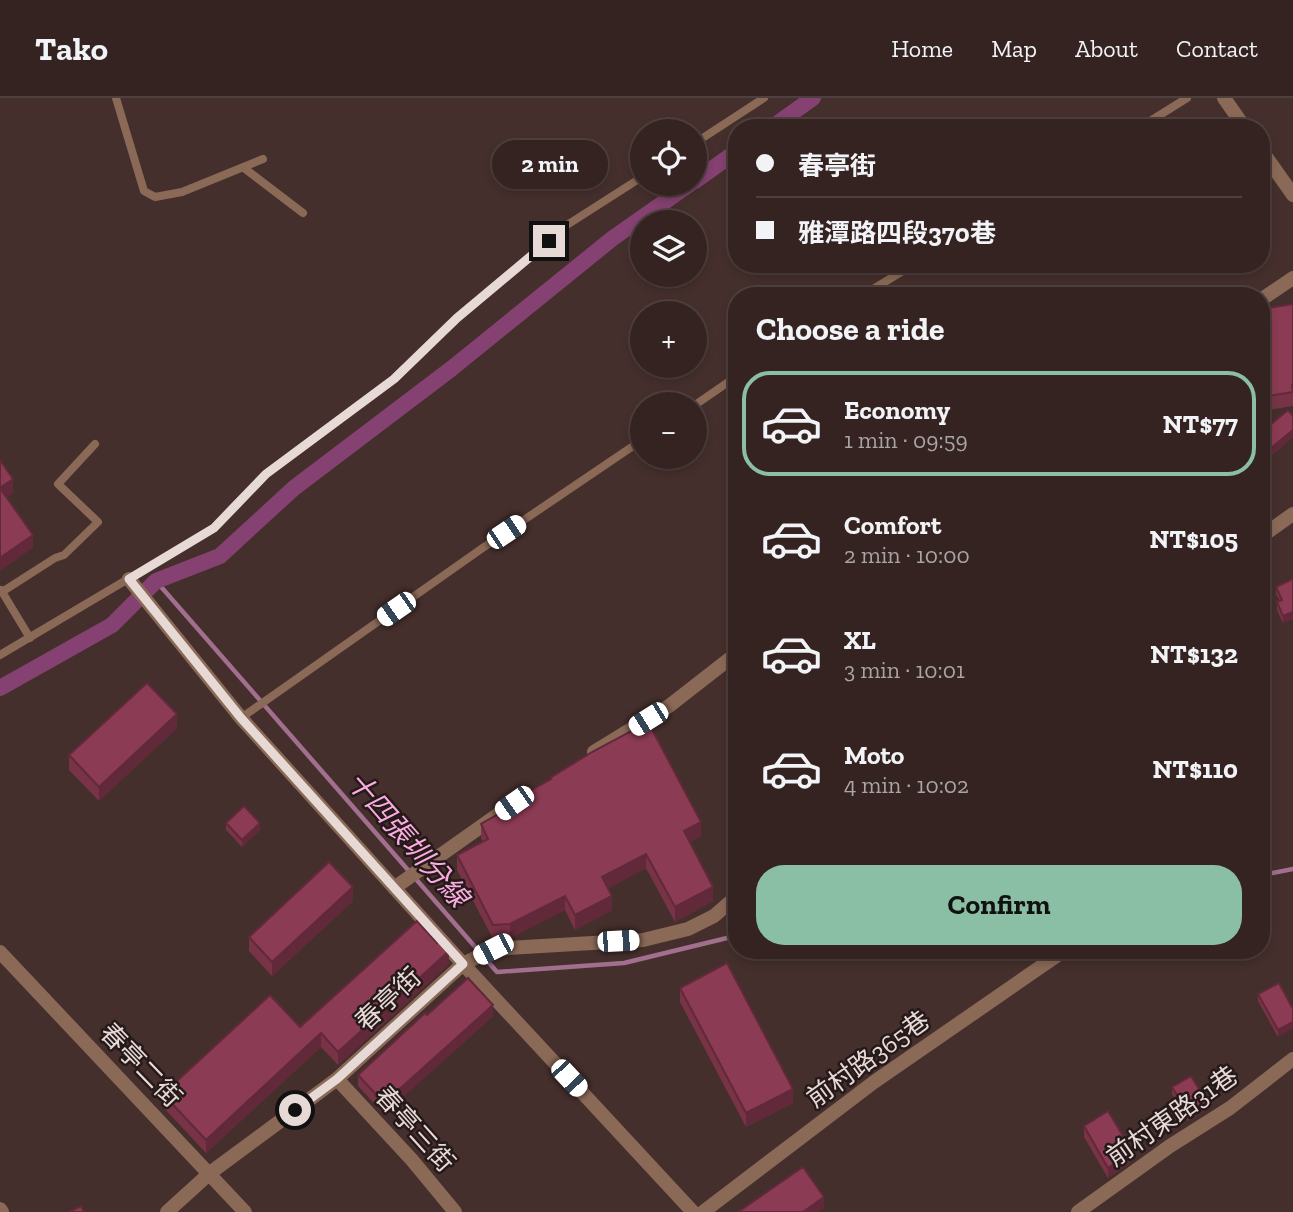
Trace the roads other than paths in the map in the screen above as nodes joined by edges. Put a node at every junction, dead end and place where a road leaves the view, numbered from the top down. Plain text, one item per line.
1 (116, 98) edge
2 (764, 98) edge
3 (1187, 98) edge
4 (1224, 98) edge
5 (732, 119) edge
6 (1153, 119) edge
7 (1239, 119) edge
8 (728, 121) edge
9 (707, 135) edge
10 (263, 159) dead end
11 (1270, 162) edge
12 (244, 168) junction
13 (630, 185) edge
14 (1293, 195) edge
15 (303, 213) dead end
16 (900, 273) edge
17 (1293, 278) edge
18 (877, 287) edge
19 (1270, 294) edge
20 (728, 382) edge
21 (707, 397) edge
22 (95, 444) dead end
23 (630, 448) edge
24 (1293, 514) edge
25 (1270, 530) edge
26 (1, 590) edge
27 (138, 590) junction
28 (30, 638) junction
29 (0, 655) edge
30 (728, 660) edge
31 (241, 718) junction
32 (578, 762) edge
33 (534, 789) edge
34 (394, 888) junction
35 (728, 904) edge
36 (0, 952) edge
37 (1052, 959) edge
38 (463, 964) junction
39 (1293, 1059) edge
40 (337, 1079) junction
41 (210, 1173) junction
42 (167, 1212) edge
43 (245, 1212) edge
44 (455, 1212) edge
45 (693, 1212) edge
46 (703, 1212) edge
47 (1078, 1212) edge

1 - 12 lane
2 - 5 lane
3 - 6 lane
4 - 7 street
8 - 9 lane
10 - 12 lane
11 - 14 street
12 - 15 lane
13 - 27 lane
16 - 18 lane
17 - 19 street
20 - 21 lane
22 - 26 lane
23 - 31 lane
24 - 25 street
26 - 28 lane
27 - 28 lane
27 - 31 street
28 - 29 lane
30 - 32 street
31 - 34 street
33 - 34 street
34 - 38 street
35 - 38 street, 春亭街
36 - 41 street, 春亭二街
37 - 46 street, 前村路365巷
38 - 40 street, 春亭街
38 - 45 street
39 - 47 street, 前村東路31巷
40 - 41 street, 春亭街
40 - 44 street, 春亭三街
41 - 42 street, 春亭街
41 - 43 street, 春亭二街

